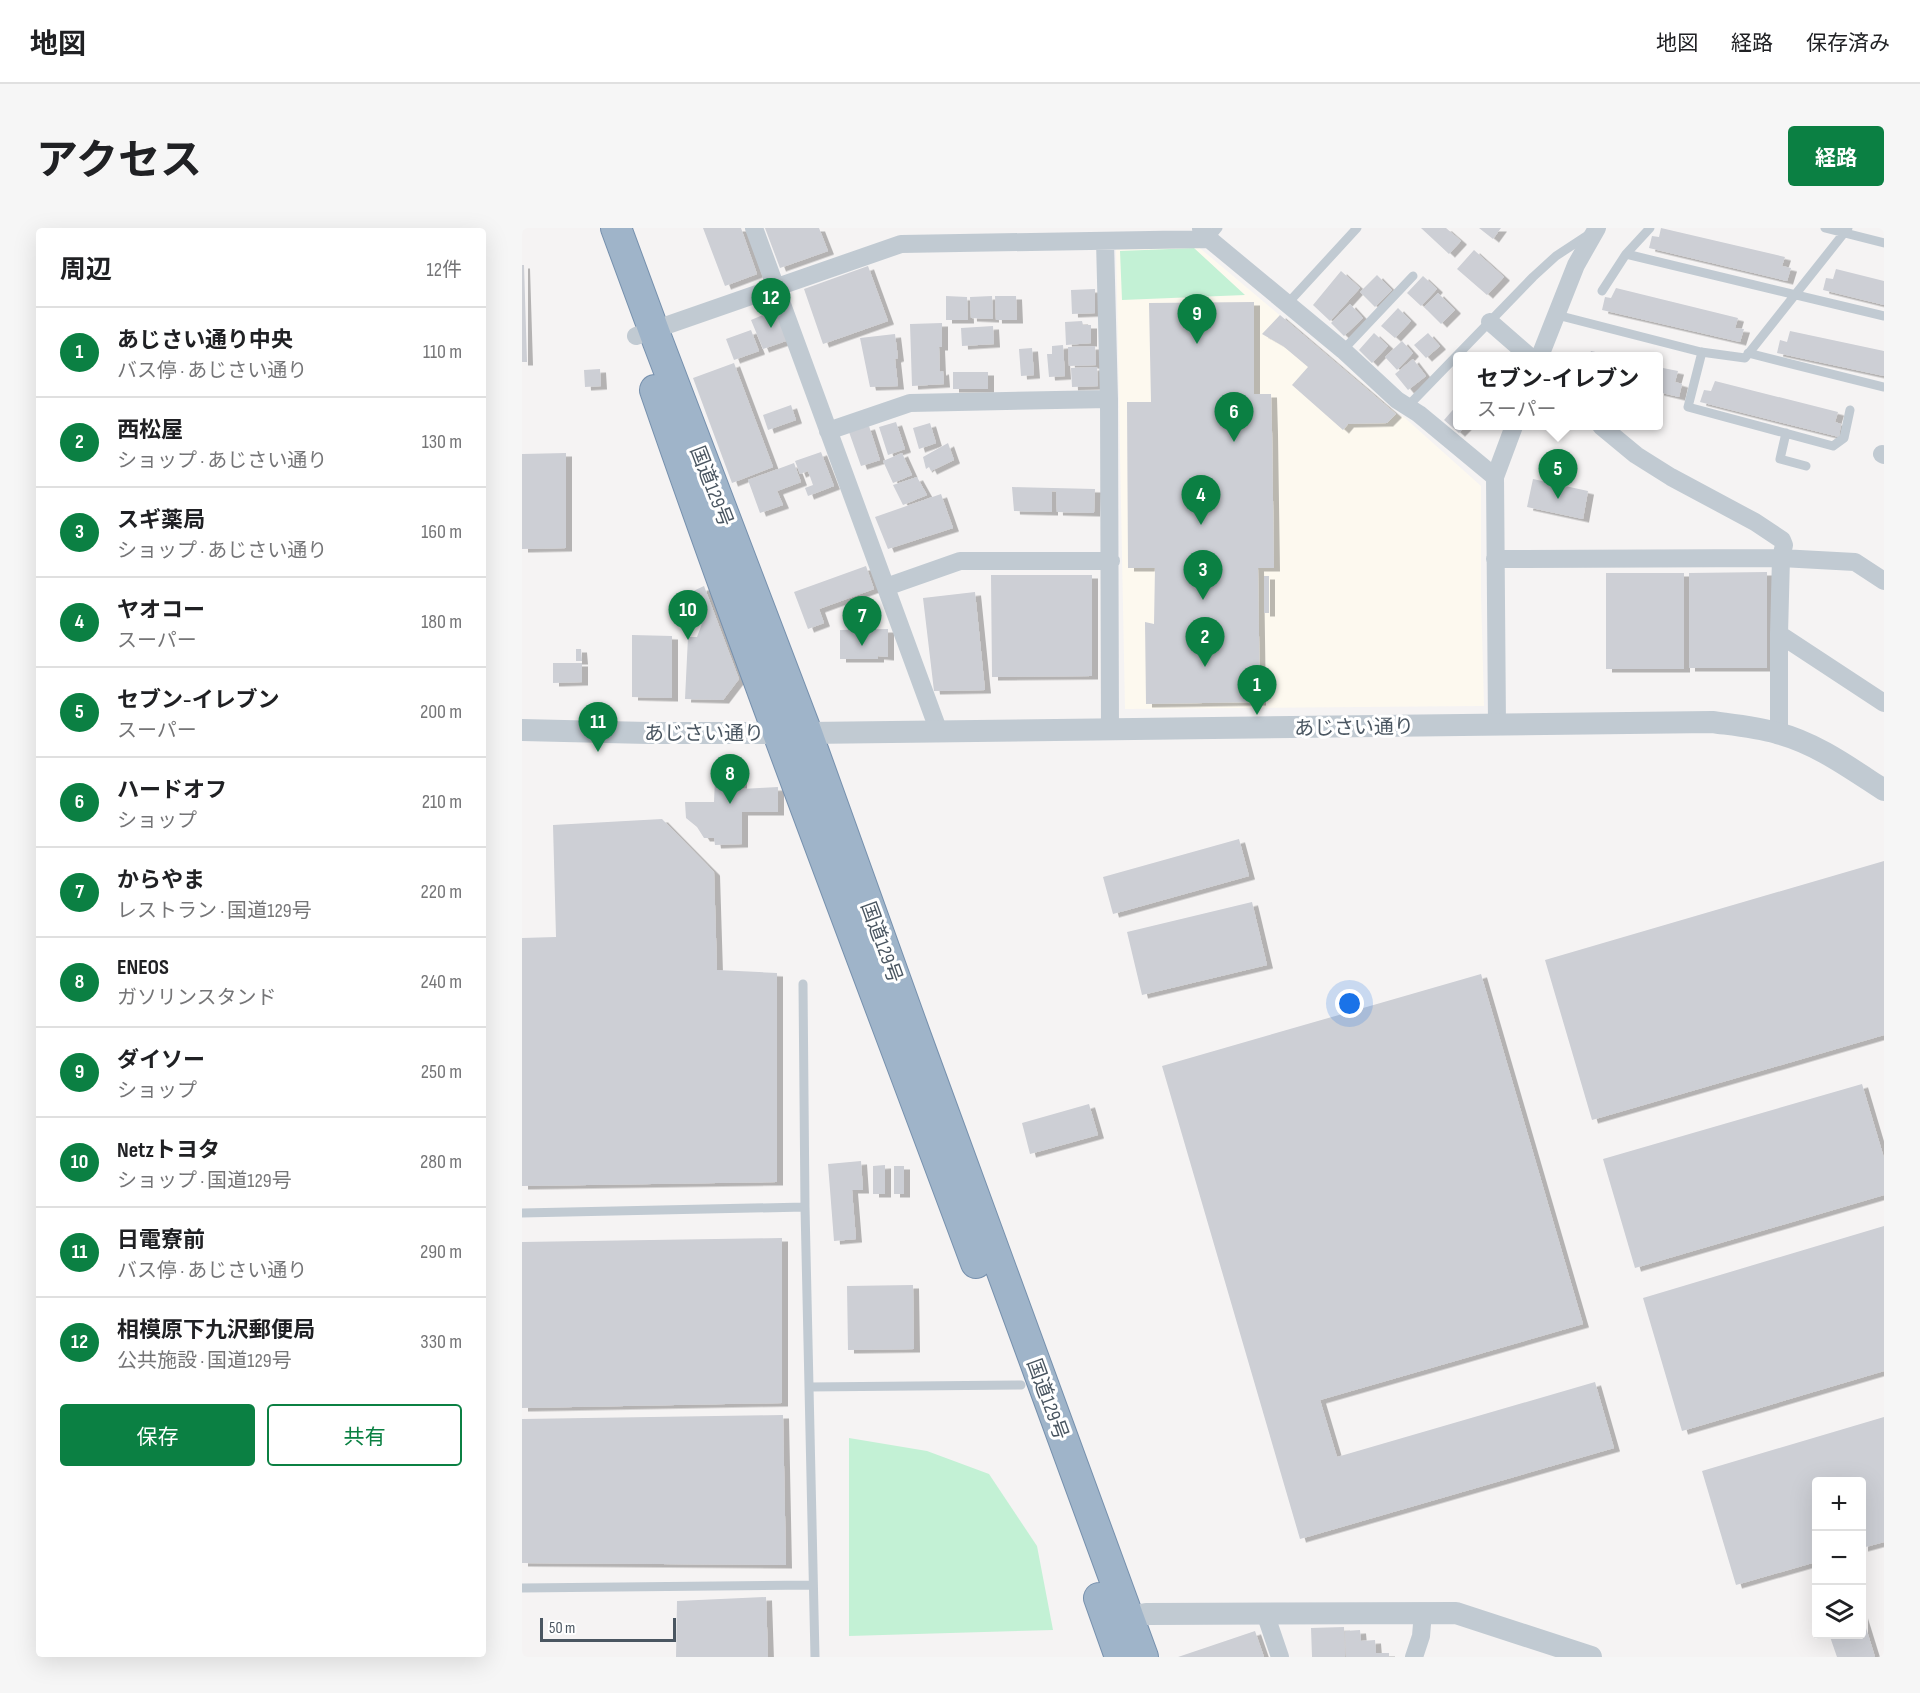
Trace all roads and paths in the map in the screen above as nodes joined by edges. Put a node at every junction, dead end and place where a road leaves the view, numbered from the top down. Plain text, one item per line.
1 (596, 228) edge
2 (616, 228) edge
3 (754, 228) edge
4 (1357, 228) edge
5 (1650, 228) edge
6 (1825, 228) edge
7 (1596, 229) edge
8 (1846, 230) edge
9 (1209, 232) edge
10 (966, 235) edge
11 (1105, 241) junction
12 (1884, 243) edge
13 (1626, 254) junction
14 (1413, 276) dead end
15 (776, 288) junction
16 (1602, 291) dead end
17 (1796, 294) junction
18 (1288, 303) junction
19 (1557, 315) junction
20 (1884, 316) edge
21 (1490, 322) junction
22 (645, 333) junction
23 (1343, 350) junction
24 (1460, 352) edge
25 (1523, 352) edge
26 (1542, 352) edge
27 (1702, 352) junction
28 (1748, 353) junction
29 (1453, 359) edge
30 (1883, 387) edge
31 (1109, 399) junction
32 (1407, 406) junction
33 (1850, 410) dead end
34 (1513, 430) edge
35 (1606, 430) edge
36 (828, 431) junction
37 (1786, 434) junction
38 (1806, 466) dead end
39 (1495, 477) junction
40 (1781, 558) junction
41 (1496, 559) junction
42 (1111, 561) junction
43 (1884, 581) edge
44 (886, 587) junction
45 (1779, 633) junction
46 (1884, 703) edge
47 (1497, 725) junction
48 (522, 730) edge
49 (1110, 730) junction
50 (939, 732) junction
51 (778, 733) junction
52 (807, 733) junction
53 (1779, 733) junction
54 (1884, 790) edge
55 (803, 984) dead end
56 (805, 1208) junction
57 (522, 1213) edge
58 (1021, 1384) junction
59 (809, 1387) junction
60 (813, 1585) junction
61 (522, 1588) edge
62 (1423, 1612) junction
63 (1265, 1613) junction
64 (1118, 1619) junction
65 (814, 1657) edge
66 (1120, 1657) edge
67 (1143, 1657) edge
68 (1280, 1657) edge
69 (1414, 1657) edge
70 (1592, 1657) edge

1 - 22 highway, 国道129号
2 - 22 highway, 国道129号
3 - 15 street
4 - 18 lane
5 - 13 lane
6 - 8 lane
7 - 19 street
7 - 21 lane
8 - 12 lane
8 - 17 lane
9 - 11 street
9 - 18 street
10 - 11 street
10 - 15 street
11 - 31 street
13 - 16 lane
13 - 17 lane
14 - 23 lane
15 - 22 street
15 - 36 street
17 - 20 lane
17 - 28 lane
18 - 23 street
19 - 26 street
19 - 27 lane
21 - 24 lane
21 - 25 street
22 - 51 highway, 国道129号
22 - 52 highway, 国道129号
23 - 32 street
27 - 28 lane
27 - 37 lane
28 - 30 lane
29 - 32 lane
31 - 36 street
31 - 42 street
32 - 39 street
33 - 37 lane
34 - 39 street
35 - 40 street
36 - 44 street
37 - 38 lane
39 - 41 street
40 - 41 street
40 - 43 street
40 - 45 street
41 - 47 street
42 - 44 street
42 - 49 street
44 - 50 street
45 - 46 street
45 - 53 street
47 - 49 street, あじさい通り
47 - 53 street, あじさい通り
48 - 51 street, あじさい通り
49 - 50 street, あじさい通り
50 - 52 street, あじさい通り
51 - 52 street, あじさい通り
51 - 58 highway, 国道129号
52 - 64 highway, 国道129号
53 - 54 street, あじさい通り
55 - 56 lane
56 - 57 lane
56 - 59 lane
58 - 59 lane
58 - 64 highway, 国道129号
59 - 60 lane
60 - 61 lane
60 - 65 lane
62 - 63 street
62 - 69 street
62 - 70 street
63 - 64 street
63 - 68 street
64 - 66 highway, 国道129号
64 - 67 highway, 国道129号

